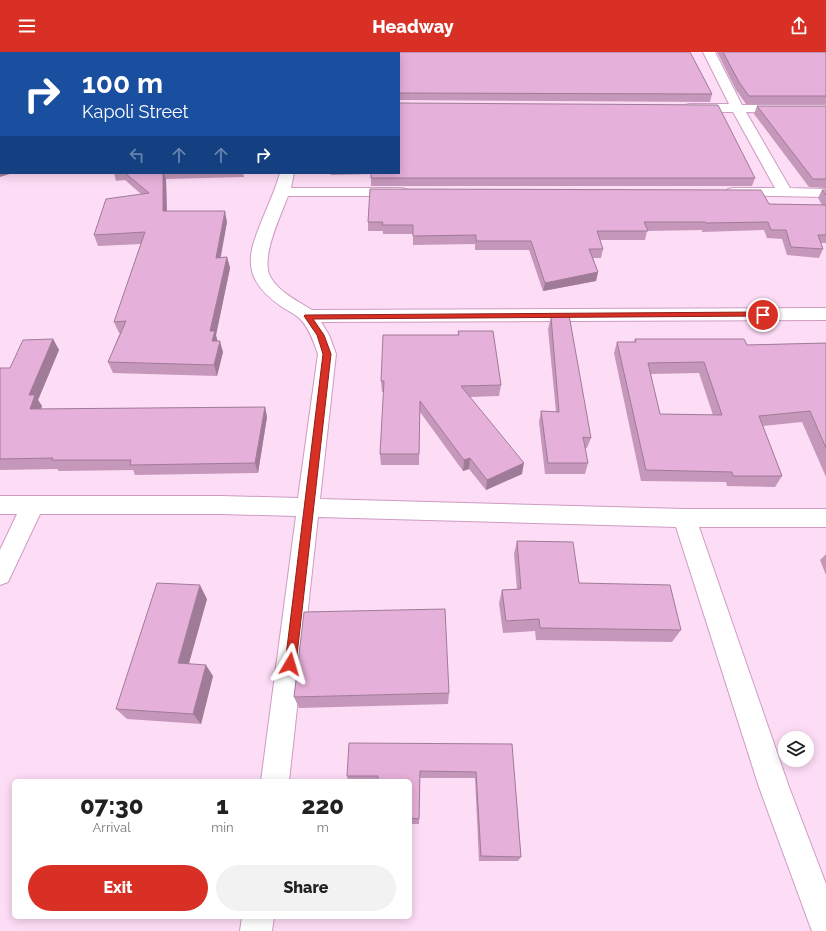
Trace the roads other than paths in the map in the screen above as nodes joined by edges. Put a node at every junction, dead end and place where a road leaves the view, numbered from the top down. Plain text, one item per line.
1 (709, 52) edge
2 (675, 108) edge
3 (737, 108) junction
4 (826, 109) edge
5 (287, 174) edge
6 (282, 192) junction
7 (415, 192) edge
8 (721, 192) edge
9 (785, 192) junction
10 (826, 193) edge
11 (826, 314) edge
12 (308, 316) junction
13 (0, 505) edge
14 (32, 506) junction
15 (309, 508) junction
16 (684, 518) junction
17 (826, 518) edge
18 (0, 575) edge
19 (275, 779) edge
20 (258, 919) edge
21 (826, 926) edge
22 (256, 931) edge

1 - 3 street
2 - 3 street
3 - 4 street
3 - 9 street
5 - 6 street
6 - 7 street
6 - 12 street
8 - 9 street
9 - 10 street
11 - 12 street
12 - 15 street
13 - 14 street
14 - 15 street
14 - 18 street
15 - 16 street
15 - 19 street
16 - 17 street
16 - 21 street
20 - 22 street

